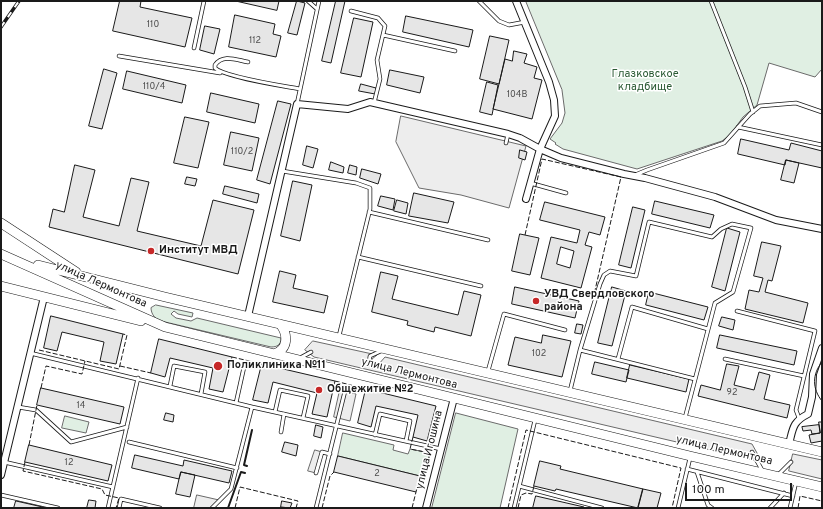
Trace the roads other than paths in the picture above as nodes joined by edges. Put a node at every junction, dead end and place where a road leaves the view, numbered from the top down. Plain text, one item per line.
1 (204, 1) edge
2 (308, 1) edge
3 (319, 1) edge
4 (479, 1) edge
5 (516, 1) edge
6 (711, 1) edge
7 (317, 9) junction
8 (351, 11) dead end
9 (525, 22) junction
10 (383, 35) junction
11 (194, 48) dead end
12 (455, 51) dead end
13 (120, 56) dead end
14 (248, 62) dead end
15 (222, 73) junction
16 (300, 89) junction
17 (374, 103) junction
18 (297, 104) junction
19 (753, 112) junction
20 (822, 112) edge
21 (738, 127) junction
22 (508, 134) junction
23 (506, 143) dead end
24 (822, 145) edge
25 (540, 149) junction
26 (282, 171) junction
27 (634, 176) junction
28 (530, 183) junction
29 (566, 193) dead end
30 (526, 199) dead end
31 (369, 212) junction
32 (1, 223) edge
33 (822, 229) edge
34 (488, 240) dead end
35 (1, 254) edge
36 (358, 257) junction
37 (87, 278) junction
38 (1, 286) edge
39 (481, 286) dead end
40 (44, 297) junction
41 (737, 311) dead end
42 (248, 316) junction
43 (280, 324) junction
44 (165, 327) junction
45 (708, 329) junction
46 (565, 330) dead end
47 (338, 338) junction
48 (386, 349) junction
49 (580, 350) junction
50 (822, 350) edge
51 (311, 352) dead end
52 (30, 353) junction
53 (274, 354) junction
54 (618, 359) junction
55 (724, 359) dead end
56 (297, 360) junction
57 (373, 366) dead end
58 (244, 367) dead end
59 (488, 373) junction
60 (804, 376) junction
61 (138, 378) junction
62 (695, 379) junction
63 (170, 386) junction
64 (345, 391) dead end
65 (570, 393) junction
66 (201, 394) junction
67 (454, 398) junction
68 (236, 403) junction
69 (18, 407) junction
70 (252, 407) junction
71 (275, 412) junction
72 (284, 414) junction
73 (303, 418) junction
74 (536, 418) junction
75 (799, 418) junction
76 (684, 420) junction
77 (337, 426) junction
78 (127, 427) junction
79 (280, 432) dead end
80 (375, 435) junction
81 (406, 441) junction
82 (129, 442) dead end
83 (789, 444) junction
84 (441, 449) junction
85 (752, 452) dead end
86 (822, 452) edge
87 (330, 454) junction
88 (690, 456) junction
89 (4, 462) junction
90 (791, 462) dead end
91 (237, 468) junction
92 (687, 469) junction
93 (697, 472) junction
94 (316, 473) dead end
95 (763, 473) junction
96 (1, 475) edge
97 (776, 476) junction
98 (796, 481) junction
99 (519, 486) junction
100 (113, 487) junction
101 (822, 487) edge
102 (784, 493) junction
103 (1, 495) edge
104 (793, 496) junction
105 (58, 508) edge
106 (108, 508) edge
107 (119, 508) edge
108 (160, 508) edge
109 (212, 508) edge
110 (316, 508) edge
111 (426, 508) edge
112 (514, 508) edge
113 (602, 508) edge
114 (678, 508) edge
115 (712, 508) edge
116 (770, 508) edge
117 (790, 508) edge

1 - 11 lane
2 - 7 lane
3 - 7 lane
4 - 9 lane
5 - 9 street
6 - 19 lane
7 - 16 lane
8 - 10 lane
9 - 25 street
10 - 12 lane
10 - 17 lane
13 - 15 lane
14 - 15 lane
15 - 16 lane
16 - 18 lane
17 - 18 street
17 - 22 street
18 - 26 street
19 - 20 lane
19 - 21 lane
21 - 24 lane
21 - 27 lane
22 - 23 lane
22 - 25 street
25 - 27 street
25 - 28 street
26 - 31 lane
26 - 42 street
27 - 33 street
28 - 29 lane
28 - 30 street
31 - 34 lane
31 - 36 lane
32 - 37 main road
35 - 37 main road, улица Лермонтова
35 - 44 main road, улица Лермонтова
36 - 39 lane
36 - 47 lane
37 - 42 main road, улица Лермонтова
38 - 40 main road
40 - 44 main road
40 - 52 street
41 - 60 lane
42 - 43 main road, улица Лермонтова
43 - 47 main road, улица Лермонтова
43 - 53 main road
44 - 53 main road, улица Лермонтова
45 - 49 lane
45 - 54 lane
45 - 62 lane
46 - 59 lane
47 - 48 main road, улица Лермонтова
48 - 57 lane
48 - 59 main road, улица Лермонтова
49 - 54 lane
49 - 65 lane
50 - 75 street
51 - 56 lane
52 - 61 lane
52 - 69 street
53 - 56 main road, улица Лермонтова
54 - 62 lane
55 - 60 lane
56 - 67 main road, улица Лермонтова
58 - 68 lane
59 - 65 main road, улица Лермонтова
60 - 75 lane
61 - 63 lane
61 - 78 lane
62 - 76 lane
63 - 66 lane
63 - 66 lane
64 - 77 lane
65 - 76 main road, улица Лермонтова
66 - 68 lane
67 - 74 main road, улица Лермонтова
67 - 84 street, улица Игошина
68 - 70 lane
69 - 78 lane
69 - 89 street
70 - 71 lane
70 - 91 lane
71 - 72 lane
71 - 73 lane
72 - 73 lane
72 - 79 lane
73 - 77 lane
74 - 88 main road, улица Лермонтова
74 - 99 lane
75 - 83 street
76 - 83 main road, улица Лермонтова
77 - 80 lane
77 - 87 lane
78 - 100 lane
80 - 81 lane
80 - 81 lane
81 - 84 lane
82 - 91 lane
83 - 86 main road, улица Лермонтова
84 - 111 street, улица Игошина
85 - 95 lane
87 - 94 lane
87 - 110 lane
88 - 92 lane
88 - 95 main road, улица Лермонтова
89 - 96 street
89 - 100 lane
90 - 97 lane
91 - 109 lane
92 - 93 lane
92 - 114 lane
93 - 102 lane
93 - 115 lane
95 - 97 main road, улица Лермонтова
97 - 98 main road, улица Лермонтова
98 - 101 main road, улица Лермонтова
98 - 104 lane
99 - 112 lane
99 - 113 lane
100 - 106 lane
102 - 104 lane
102 - 116 lane
103 - 105 lane
104 - 117 lane
107 - 108 lane

